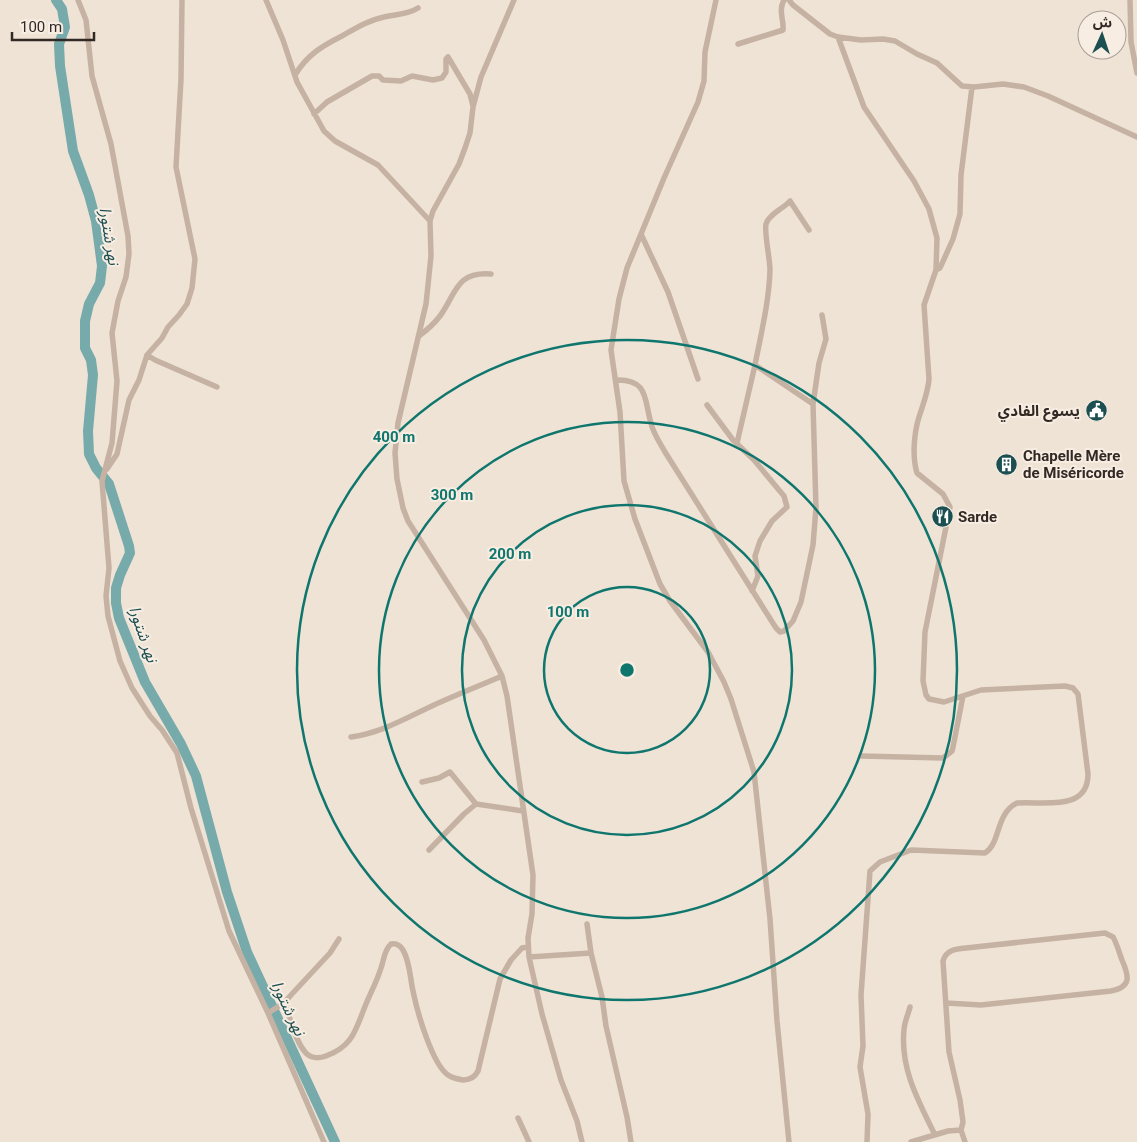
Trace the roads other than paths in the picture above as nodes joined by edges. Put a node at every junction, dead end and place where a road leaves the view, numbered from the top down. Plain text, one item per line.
1 (78, 0) edge
2 (182, 0) edge
3 (266, 0) edge
4 (514, 0) edge
5 (716, 0) edge
6 (784, 0) edge
7 (789, 0) edge
8 (1130, 0) edge
9 (418, 8) dead end
10 (838, 36) junction
11 (738, 44) dead end
12 (1137, 73) edge
13 (295, 75) junction
14 (972, 87) junction
15 (473, 107) junction
16 (314, 114) junction
17 (1137, 137) edge
18 (430, 222) junction
19 (809, 230) dead end
20 (641, 234) junction
21 (936, 270) junction
22 (491, 274) dead end
23 (822, 314) dead end
24 (419, 336) junction
25 (147, 355) junction
26 (755, 365) junction
27 (698, 378) dead end
28 (616, 380) junction
29 (217, 387) dead end
30 (813, 404) junction
31 (707, 405) dead end
32 (737, 443) junction
33 (105, 472) junction
34 (752, 591) junction
35 (502, 676) junction
36 (963, 696) junction
37 (350, 737) dead end
38 (861, 756) dead end
39 (422, 782) dead end
40 (476, 804) junction
41 (523, 812) junction
42 (429, 850) dead end
43 (587, 924) dead end
44 (338, 939) dead end
45 (528, 947) junction
46 (591, 953) junction
47 (529, 957) junction
48 (284, 1003) junction
49 (946, 1003) junction
50 (910, 1007) dead end
51 (270, 1012) junction
52 (518, 1118) dead end
53 (961, 1130) junction
54 (935, 1135) junction
55 (324, 1142) edge
56 (529, 1142) edge
57 (582, 1142) edge
58 (631, 1142) edge
59 (789, 1142) edge
60 (867, 1142) edge
61 (911, 1142) edge
62 (966, 1142) edge

1 - 33 street
2 - 25 street
3 - 13 street
4 - 15 street
5 - 20 street
6 - 11 street
7 - 10 street
8 - 12 street
9 - 13 street
10 - 14 street
10 - 21 street
13 - 16 street
14 - 17 street
14 - 21 street
15 - 16 street
15 - 18 street
16 - 18 street
18 - 24 street
19 - 26 street
20 - 27 street
20 - 28 street
21 - 36 street
22 - 24 street
23 - 30 street
24 - 35 street
25 - 29 street
25 - 33 street
26 - 30 street
26 - 32 street
28 - 34 street
28 - 59 street
30 - 34 street
31 - 32 street
32 - 34 street
33 - 51 street
35 - 37 street
35 - 41 street
36 - 38 street
36 - 60 street
39 - 40 street
40 - 41 street
40 - 42 street
41 - 45 street
43 - 46 street
44 - 48 street
45 - 47 street
45 - 48 street
46 - 47 street
46 - 58 street
47 - 57 street
48 - 51 street
49 - 49 street
49 - 53 street
50 - 54 street
51 - 55 street
52 - 56 street
53 - 54 street
53 - 62 street
54 - 61 street

